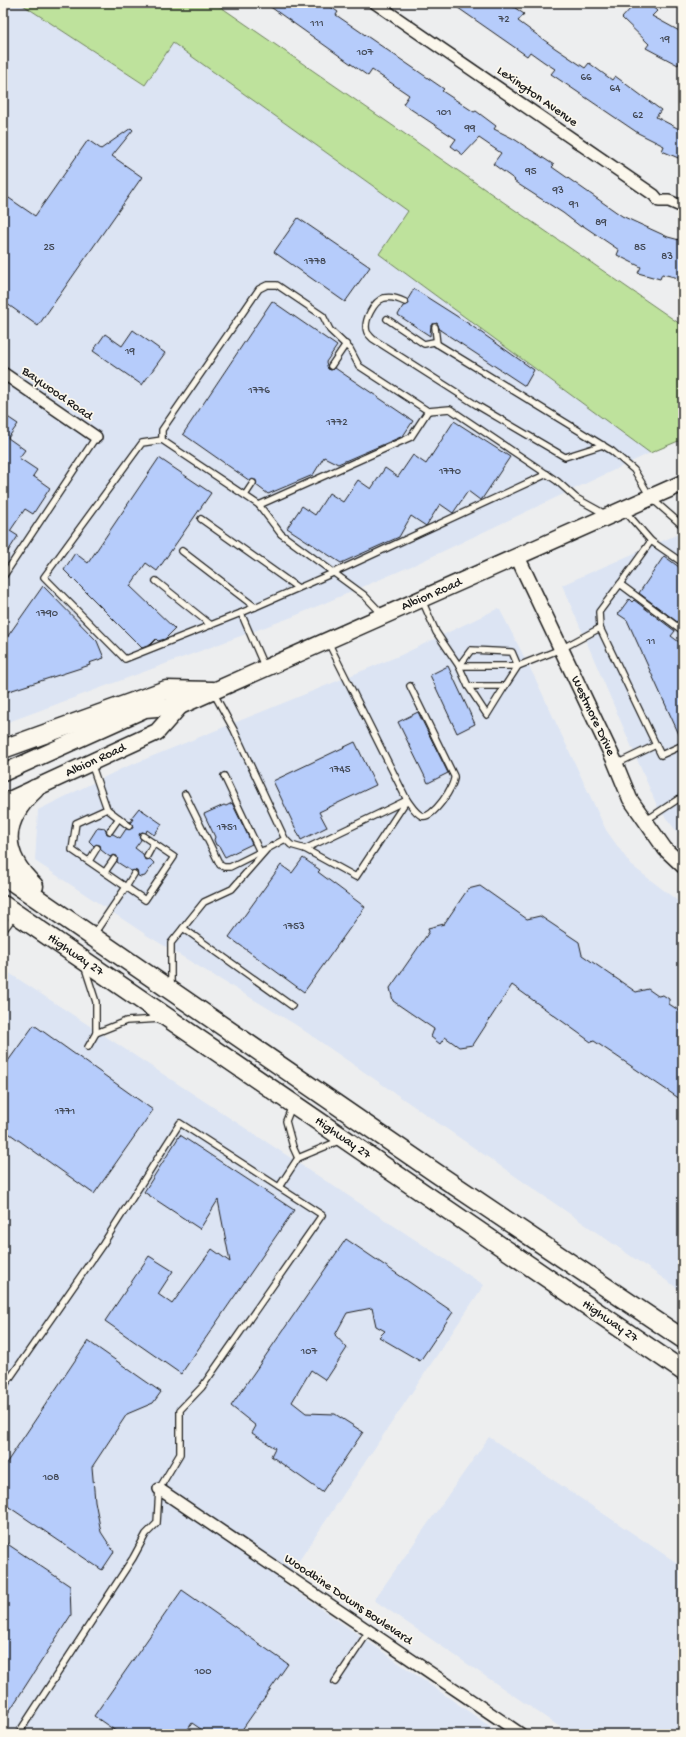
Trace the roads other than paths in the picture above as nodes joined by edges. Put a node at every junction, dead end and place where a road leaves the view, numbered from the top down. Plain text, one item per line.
1 (376, 3) edge
2 (683, 207) edge
3 (405, 302) dead end
4 (387, 319) dead end
5 (435, 328) dead end
6 (346, 344) junction
7 (437, 344) junction
8 (332, 366) dead end
9 (3, 374) edge
10 (428, 411) junction
11 (96, 437) joint
12 (162, 440) junction
13 (603, 445) junction
14 (547, 474) junction
15 (253, 483) dead end
16 (682, 484) edge
17 (245, 495) junction
18 (651, 498) junction
19 (259, 505) junction
20 (624, 510) junction
21 (609, 516) junction
22 (201, 519) dead end
23 (683, 526) edge
24 (651, 541) junction
25 (182, 551) dead end
26 (517, 556) junction
27 (683, 563) edge
28 (333, 573) junction
29 (3, 577) edge
30 (156, 580) dead end
31 (620, 584) junction
32 (298, 588) junction
33 (421, 598) junction
34 (255, 608) junction
35 (241, 613) junction
36 (384, 615) junction
37 (211, 626) junction
38 (600, 628) junction
39 (683, 631) edge
40 (327, 640) junction
41 (561, 649) junction
42 (459, 666) junction
43 (518, 666) junction
44 (265, 667) junction
45 (410, 686) dead end
46 (468, 686) junction
47 (505, 686) junction
48 (212, 691) junction
49 (180, 706) junction
50 (656, 745) junction
51 (683, 745) edge
52 (3, 749) edge
53 (91, 762) junction
54 (616, 764) junction
55 (3, 773) edge
56 (224, 776) dead end
57 (35, 789) junction
58 (185, 794) dead end
59 (683, 796) edge
60 (407, 800) junction
61 (3, 803) edge
62 (107, 809) junction
63 (119, 818) junction
64 (645, 821) junction
65 (129, 826) dead end
66 (110, 831) dead end
67 (144, 836) dead end
68 (285, 839) junction
69 (154, 844) junction
70 (98, 848) dead end
71 (267, 849) junction
72 (305, 849) junction
73 (260, 852) junction
74 (147, 856) dead end
75 (114, 860) dead end
76 (89, 861) junction
77 (683, 866) edge
78 (105, 872) junction
79 (134, 874) dead end
80 (3, 875) edge
81 (126, 887) junction
82 (45, 904) junction
83 (9, 910) edge
84 (183, 928) junction
85 (3, 931) edge
86 (92, 936) junction
87 (82, 960) junction
88 (171, 990) junction
89 (292, 1006) dead end
90 (167, 1018) junction
91 (96, 1033) junction
92 (88, 1047) dead end
93 (293, 1104) junction
94 (344, 1139) junction
95 (298, 1158) junction
96 (279, 1187) junction
97 (683, 1339) edge
98 (683, 1372) edge
99 (3, 1388) edge
100 (159, 1489) junction
101 (369, 1631) junction
102 (335, 1682) dead end
103 (18, 1734) edge
104 (521, 1734) edge

1 - 2 street, Lexington Avenue
3 - 13 lane
4 - 7 lane
5 - 7 lane
6 - 8 lane
6 - 10 lane
6 - 12 lane
7 - 13 lane
9 - 11 street, Baywood Road
10 - 14 lane
10 - 19 lane
11 - 29 lane
12 - 17 lane
12 - 37 lane
13 - 18 lane
14 - 21 lane
14 - 28 lane
15 - 17 lane
16 - 18 main road, Albion Road
17 - 19 lane
18 - 20 main road, Albion Road
18 - 23 lane
19 - 28 lane
20 - 21 main road, Albion Road
20 - 24 lane
21 - 26 main road, Albion Road
22 - 32 lane
24 - 27 lane
24 - 31 lane
25 - 34 lane
26 - 33 main road, Albion Road
26 - 41 street, Westmore Drive
28 - 32 lane
28 - 36 lane
30 - 37 lane
31 - 38 lane
31 - 39 lane
32 - 34 lane
33 - 36 main road, Albion Road
33 - 42 lane
34 - 35 lane
35 - 37 lane
35 - 44 lane
36 - 40 main road, Albion Road
38 - 41 lane
38 - 50 lane
40 - 44 main road, Albion Road
40 - 60 lane
41 - 43 lane
41 - 54 street, Westmore Drive
42 - 43 lane
42 - 43 lane
42 - 46 lane
43 - 47 lane
44 - 48 main road, Albion Road
45 - 60 lane
46 - 47 lane
46 - 47 lane
48 - 49 main road, Albion Road
48 - 52 main road
48 - 68 lane
49 - 53 main road, Albion Road
49 - 55 main road, Albion Road
50 - 51 lane
50 - 54 lane
53 - 57 main road, Albion Road
53 - 62 lane
54 - 64 street, Westmore Drive
56 - 73 lane
57 - 61 main road, Albion Road
57 - 82 main road
58 - 73 lane
59 - 64 lane
60 - 72 lane
60 - 72 lane
62 - 63 lane
62 - 76 lane
63 - 65 lane
63 - 66 lane
64 - 77 street, Westmore Drive
67 - 69 lane
68 - 71 lane
68 - 72 lane
69 - 74 lane
69 - 81 lane
70 - 76 lane
71 - 73 lane
71 - 84 lane
75 - 78 lane
76 - 78 lane
78 - 81 lane
79 - 81 lane
80 - 82 main road, Highway 27
81 - 86 lane
82 - 86 main road, Highway 27
83 - 85 lane
83 - 87 main road, Highway 27
84 - 88 lane
84 - 89 lane
86 - 88 main road, Highway 27
87 - 90 main road, Highway 27
87 - 91 lane
88 - 97 main road, Highway 27
90 - 91 lane
90 - 93 main road, Highway 27
91 - 92 lane
93 - 94 main road, Highway 27
93 - 95 lane
94 - 95 lane
94 - 98 main road, Highway 27
95 - 96 lane
96 - 99 lane
96 - 100 lane
100 - 101 street, Woodbine Downs Boulevard
100 - 103 lane
101 - 102 lane
101 - 104 street, Woodbine Downs Boulevard

